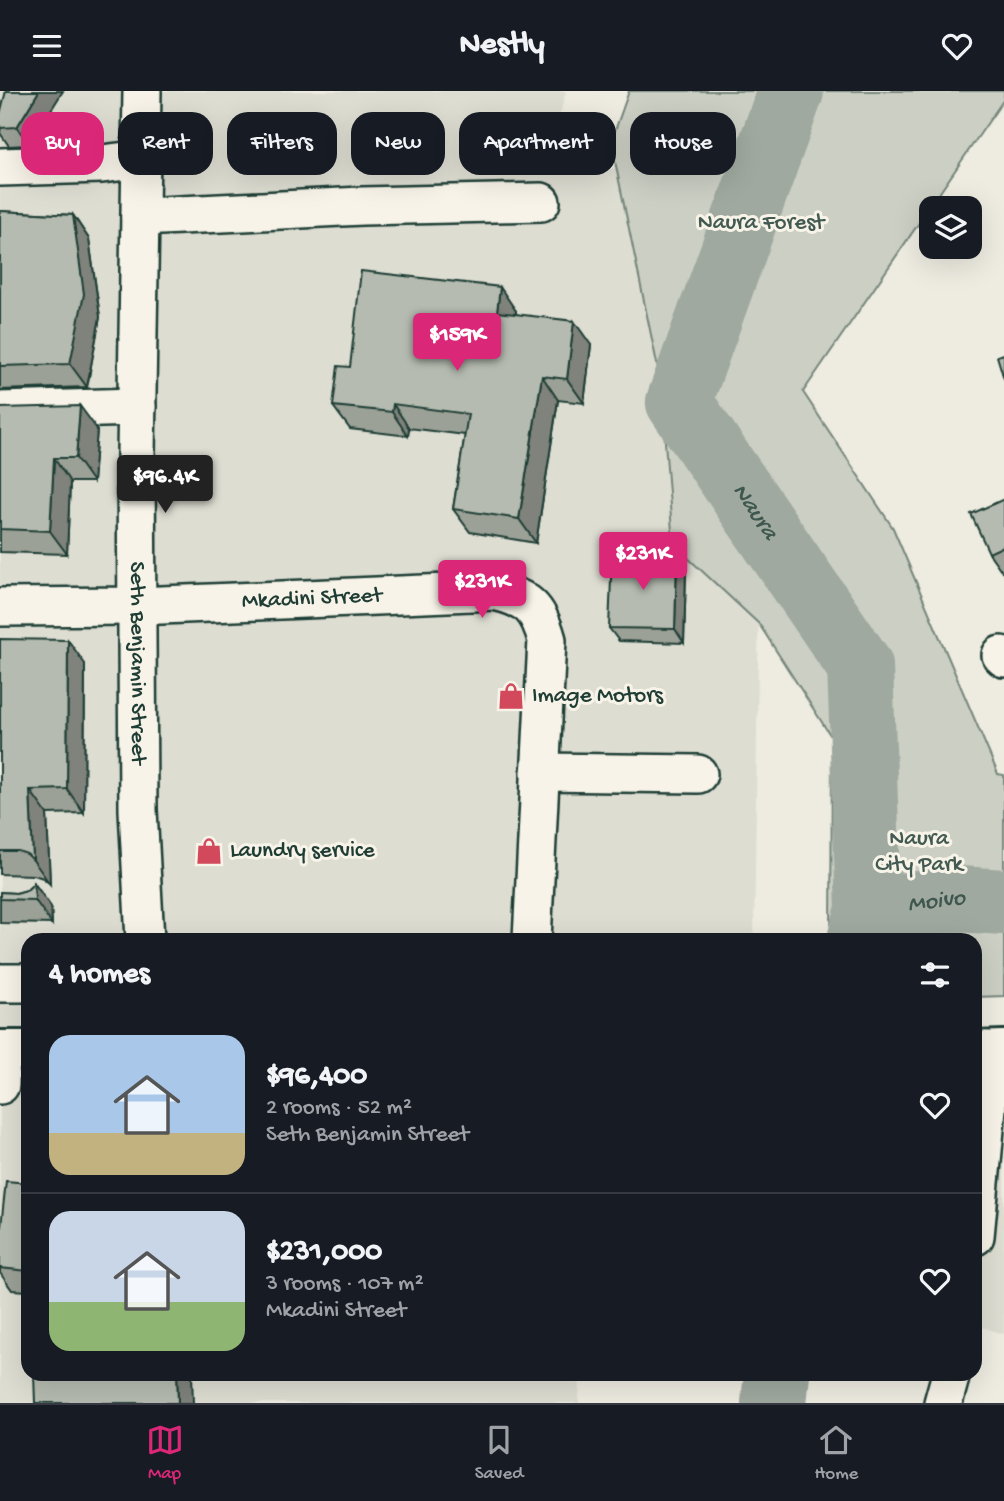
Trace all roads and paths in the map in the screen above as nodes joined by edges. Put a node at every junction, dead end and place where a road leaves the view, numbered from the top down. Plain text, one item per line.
1 (142, 91) edge
2 (142, 112) edge
3 (118, 162) edge
4 (0, 167) edge
5 (141, 175) edge
6 (541, 202) dead end
7 (140, 217) junction
8 (137, 407) junction
9 (0, 411) edge
10 (137, 606) junction
11 (0, 607) edge
12 (540, 772) junction
13 (698, 774) dead end
14 (145, 933) edge
15 (532, 933) edge
16 (0, 983) edge
17 (21, 983) edge
18 (0, 1050) edge
19 (988, 1050) edge
20 (21, 1051) edge
21 (0, 1085) edge
22 (982, 1161) edge
23 (949, 1381) edge
24 (943, 1403) edge

1 - 2 street, Seth Benjamin Street
3 - 4 street
5 - 7 street, Seth Benjamin Street
6 - 7 street
7 - 8 street, Seth Benjamin Street
8 - 9 street
8 - 10 street, Seth Benjamin Street
10 - 11 street, Mkadini Street
10 - 12 street, Mkadini Street
10 - 14 street, Seth Benjamin Street
12 - 13 street
12 - 15 street, Mkadini Street
16 - 17 street
18 - 20 main road
18 - 21 street
19 - 22 street
23 - 24 street

